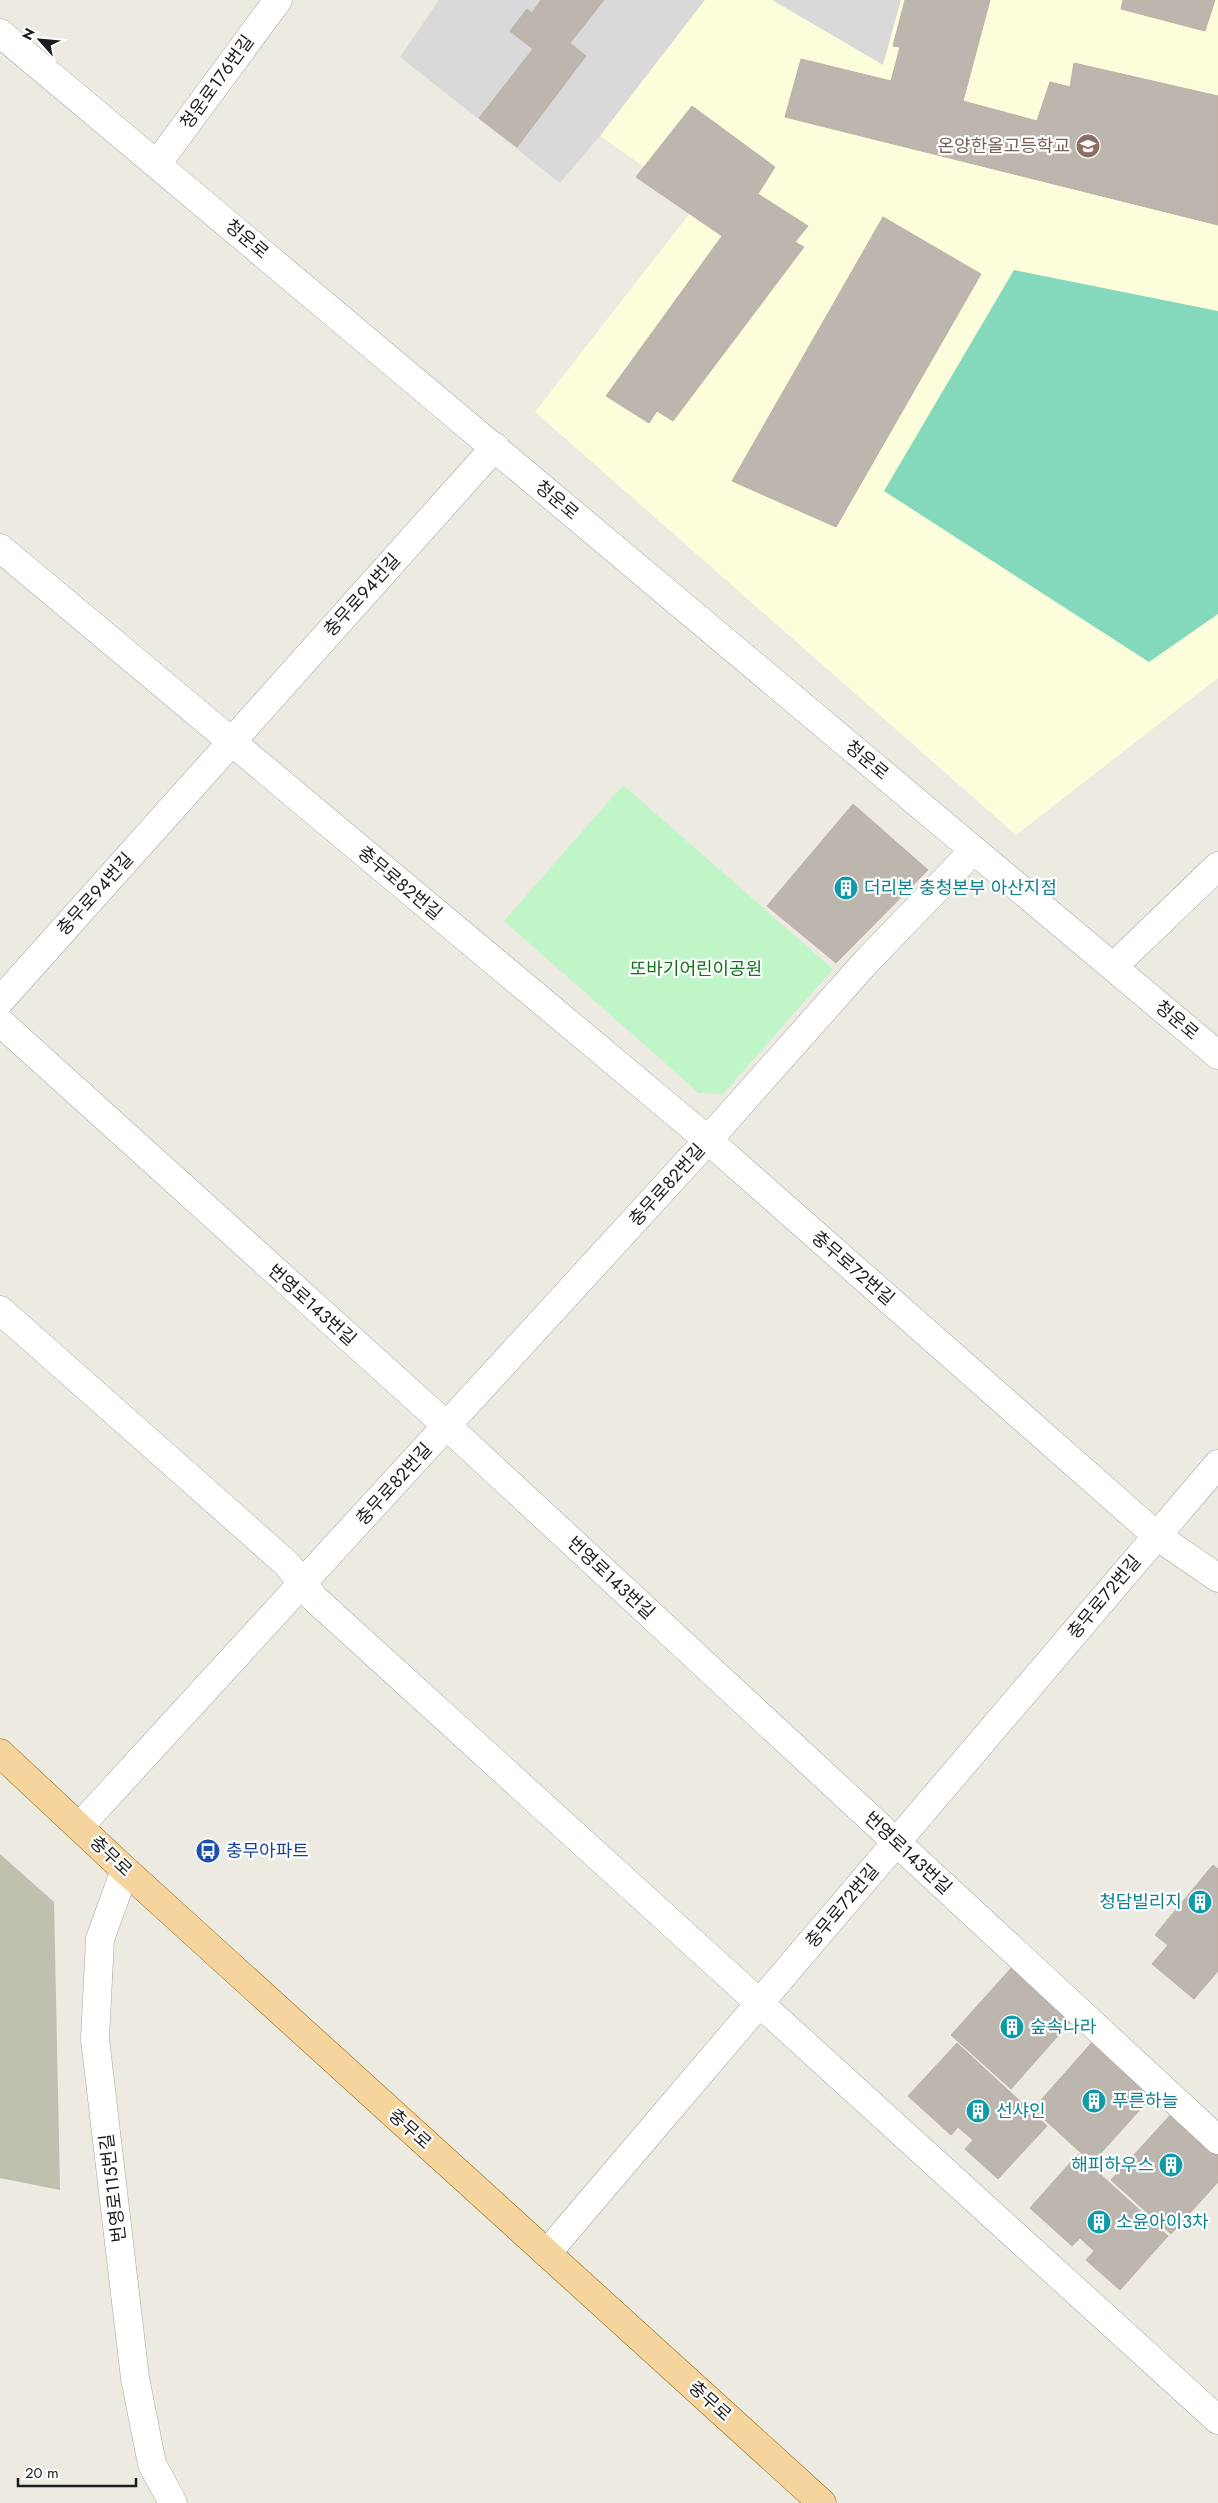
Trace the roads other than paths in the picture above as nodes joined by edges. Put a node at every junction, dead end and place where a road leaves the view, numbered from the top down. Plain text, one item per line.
1 (278, 0) edge
2 (0, 32) edge
3 (157, 164) junction
4 (495, 447) junction
5 (0, 548) edge
6 (230, 742) junction
7 (974, 850) junction
8 (1218, 866) edge
9 (1113, 967) junction
10 (0, 1000) edge
11 (0, 1022) edge
12 (1218, 1054) edge
13 (708, 1140) junction
14 (0, 1310) edge
15 (447, 1426) junction
16 (1218, 1464) edge
17 (1156, 1536) junction
18 (1218, 1578) edge
19 (303, 1583) junction
20 (0, 1753) edge
21 (79, 1827) junction
22 (896, 1842) junction
23 (125, 1870) junction
24 (760, 2003) junction
25 (1218, 2140) edge
26 (546, 2253) junction
27 (1218, 2420) edge
28 (174, 2503) edge
29 (822, 2503) edge

1 - 3 street, 청운로176번길
2 - 3 street, 청운로
3 - 4 street, 청운로
4 - 6 street, 충무로94번길
4 - 7 street, 청운로
5 - 6 street
6 - 10 street, 충무로94번길
6 - 13 street, 충무로82번길
7 - 9 street, 청운로
7 - 13 street, 충무로82번길
8 - 9 street
9 - 12 street, 청운로
11 - 15 street, 번영로143번길
13 - 15 street, 충무로82번길
13 - 17 street, 충무로72번길
14 - 19 street
15 - 19 street, 충무로82번길
15 - 22 street, 번영로143번길
16 - 17 street, 충무로72번길
17 - 18 street
17 - 22 street, 충무로72번길
19 - 21 street, 충무로82번길
19 - 24 street
20 - 21 main road, 충무로
21 - 23 main road, 충무로
22 - 24 street, 충무로72번길
22 - 25 street, 번영로143번길
23 - 26 main road, 충무로
23 - 28 street, 번영로115번길
24 - 26 street, 충무로72번길
24 - 27 street
26 - 29 main road, 충무로

